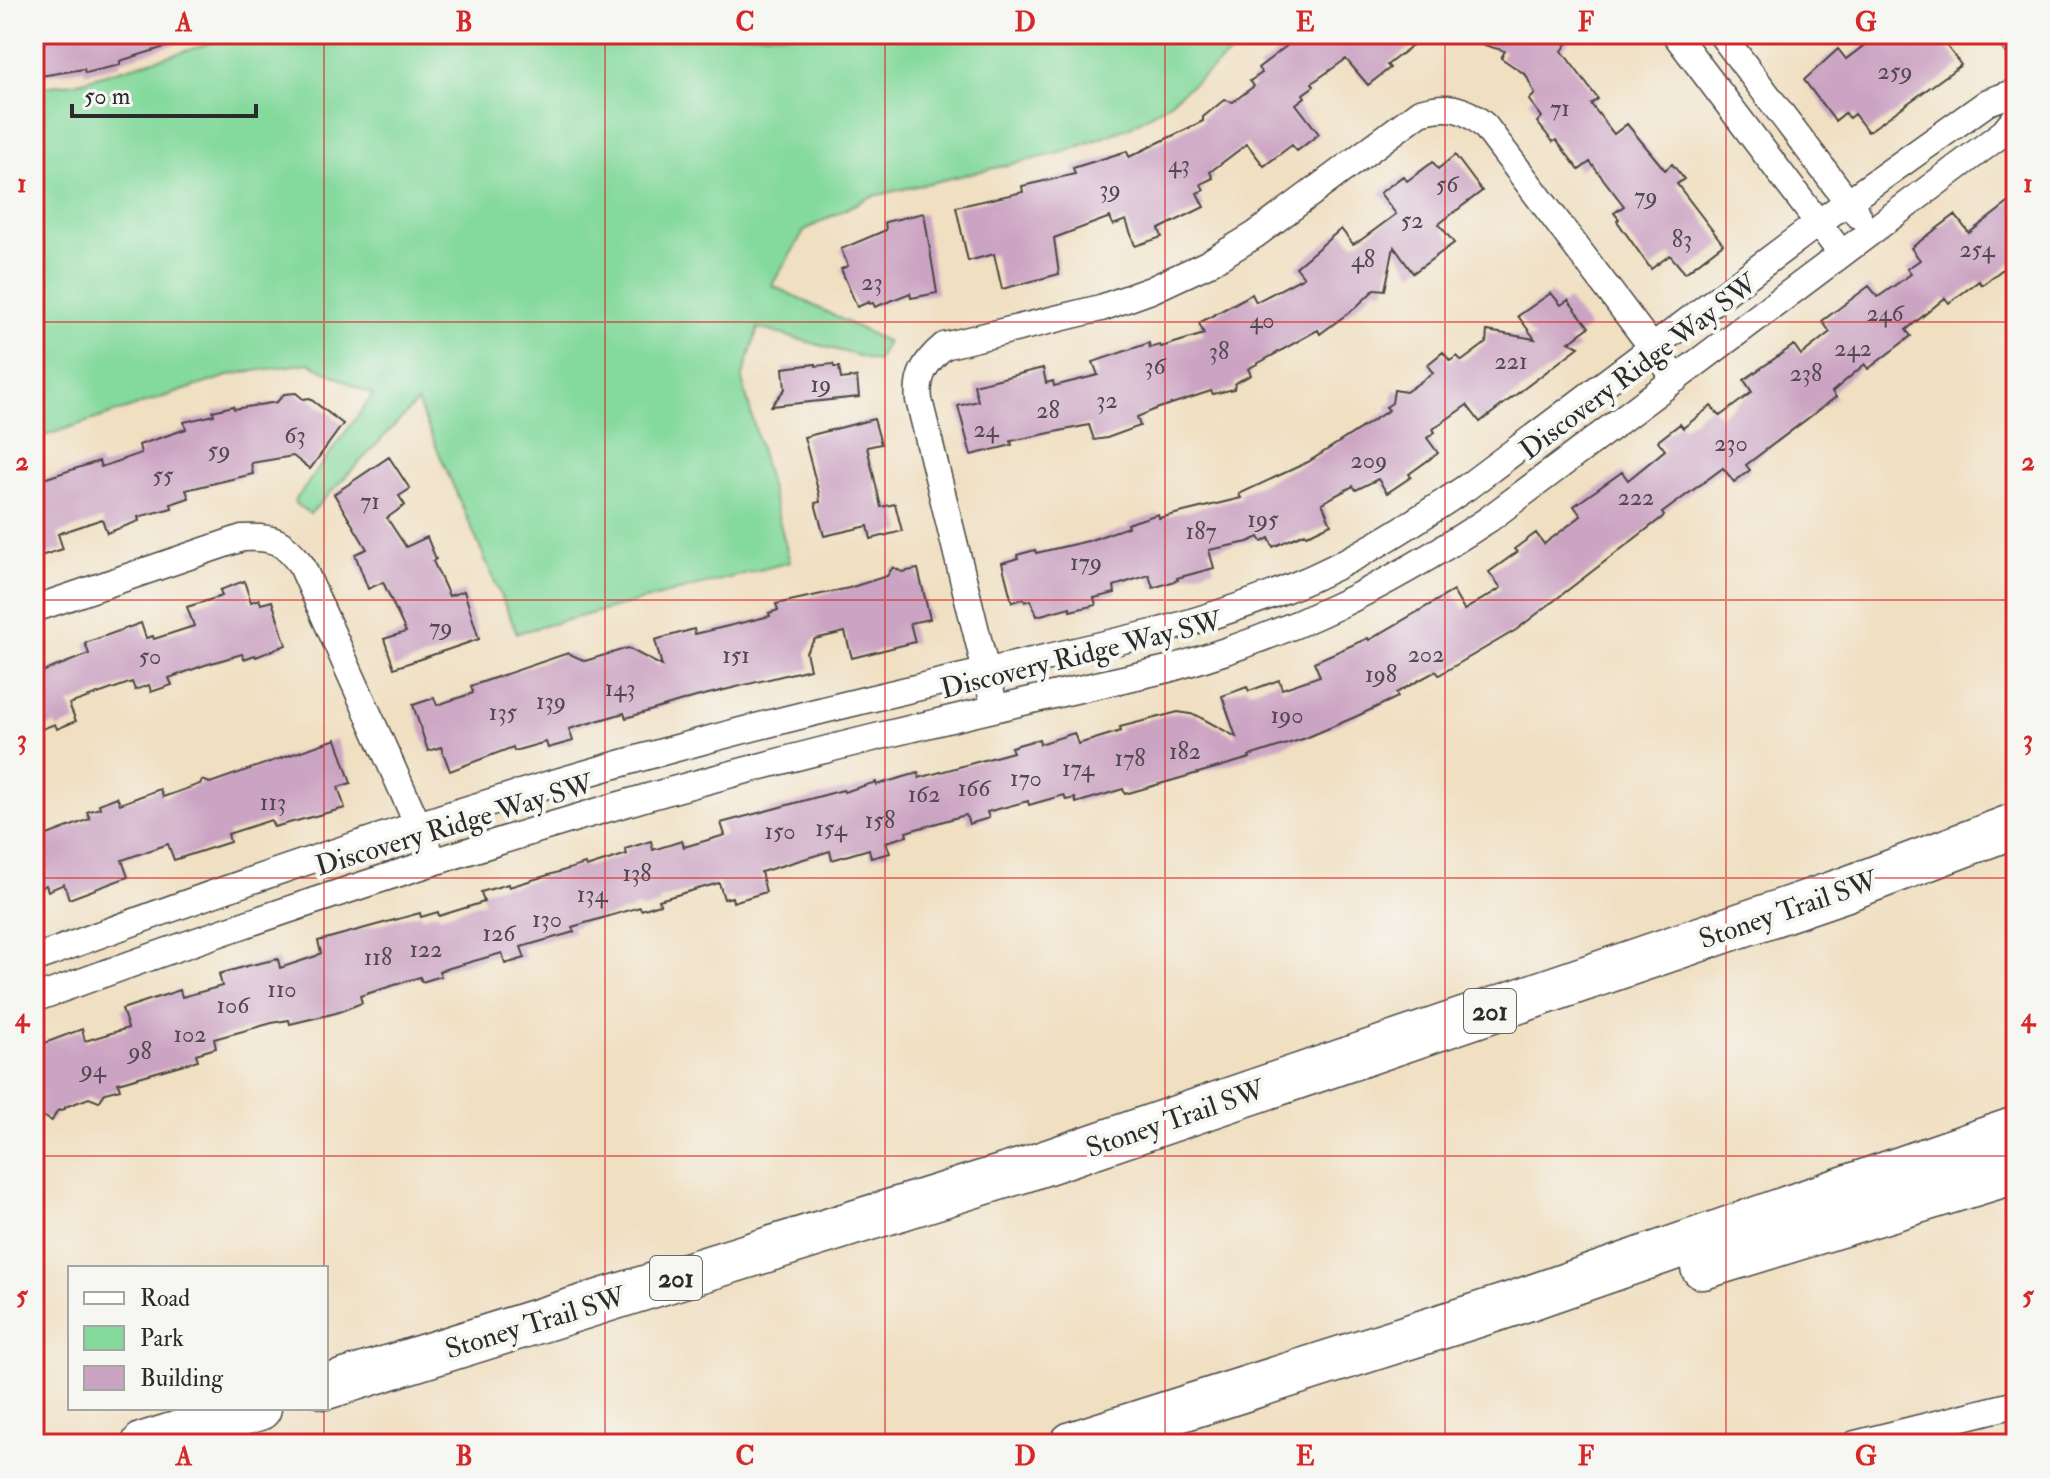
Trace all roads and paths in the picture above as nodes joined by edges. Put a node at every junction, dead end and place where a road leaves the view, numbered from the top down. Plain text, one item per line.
1 (1675, 34) edge
2 (1721, 34) edge
3 (2008, 34) edge
4 (2016, 44) edge
5 (2016, 92) edge
6 (2016, 117) edge
7 (1848, 201) junction
8 (1818, 223) junction
9 (1870, 231) junction
10 (1841, 253) junction
11 (1652, 347) junction
12 (1676, 379) junction
13 (1343, 562) junction
14 (1360, 597) junction
15 (34, 609) edge
16 (986, 670) junction
17 (995, 708) junction
18 (696, 743) junction
19 (706, 781) junction
20 (2016, 802) edge
21 (417, 825) junction
22 (2016, 825) edge
23 (1952, 851) junction
24 (434, 861) junction
25 (137, 920) junction
26 (151, 957) junction
27 (34, 959) edge
28 (34, 999) edge
29 (2016, 1129) edge
30 (2016, 1171) edge
31 (1509, 1305) junction
32 (328, 1386) edge
33 (2016, 1404) edge
34 (253, 1410) edge
35 (144, 1444) edge
36 (1072, 1444) edge
37 (1855, 1444) edge

1 - 8 street
2 - 7 street
3 - 4 street
5 - 7 street, Discovery Ridge Way SW
6 - 9 street, Discovery Ridge Way SW
7 - 8 street, Discovery Ridge Way SW
7 - 9 street
8 - 10 street
8 - 11 street, Discovery Ridge Way SW
9 - 10 street, Discovery Ridge Way SW
10 - 12 street, Discovery Ridge Way SW
11 - 12 street
11 - 13 street, Discovery Ridge Way SW
11 - 16 street
12 - 14 street, Discovery Ridge Way SW
13 - 14 street
13 - 16 street, Discovery Ridge Way SW
14 - 17 street, Discovery Ridge Way SW
15 - 21 street
16 - 17 street
16 - 18 street, Discovery Ridge Way SW
17 - 19 street, Discovery Ridge Way SW
18 - 19 street
18 - 21 street, Discovery Ridge Way SW
19 - 24 street, Discovery Ridge Way SW
20 - 23 highway
21 - 24 street
21 - 25 street, Discovery Ridge Way SW
22 - 23 highway, Stoney Trail SW / 201
23 - 32 highway, Stoney Trail SW / 201
24 - 26 street, Discovery Ridge Way SW
25 - 26 street
25 - 27 street, Discovery Ridge Way SW
26 - 28 street, Discovery Ridge Way SW
29 - 31 highway
30 - 31 highway
31 - 36 highway
33 - 37 street
34 - 35 highway

